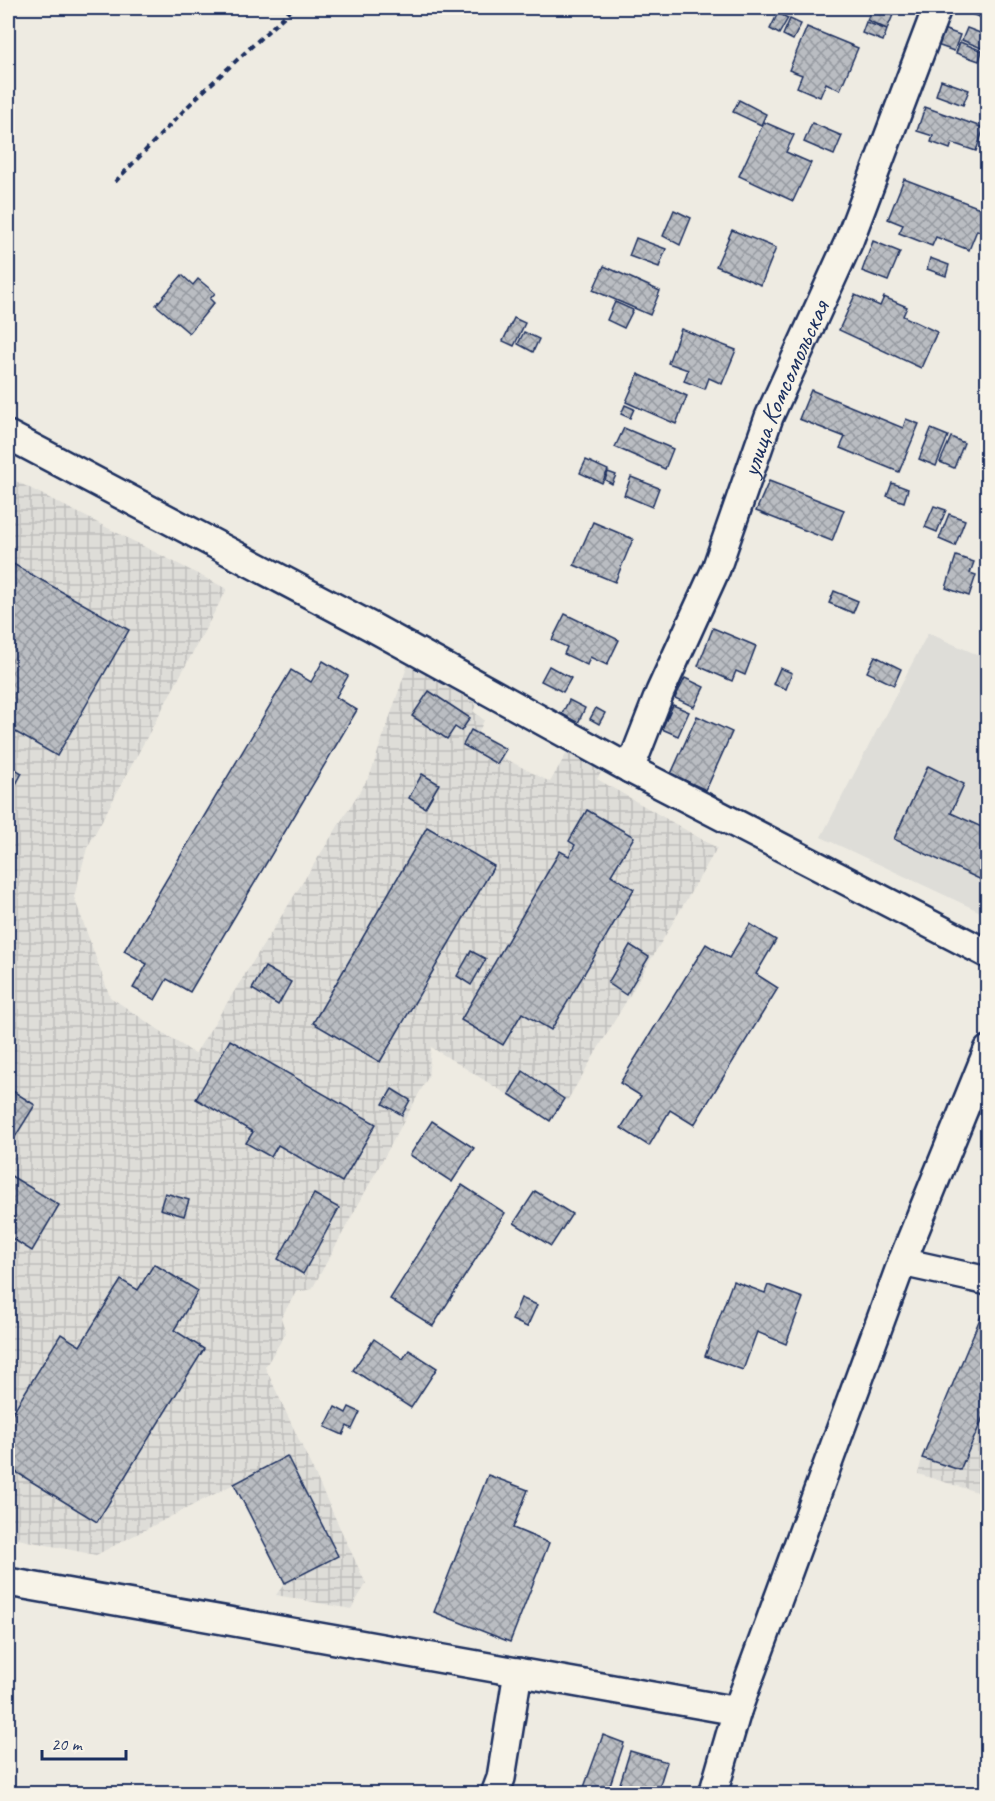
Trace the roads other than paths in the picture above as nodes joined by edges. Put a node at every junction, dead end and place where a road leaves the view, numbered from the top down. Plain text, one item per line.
1 (938, 8) edge
2 (8, 435) edge
3 (630, 769) junction
4 (987, 954) edge
5 (987, 1050) edge
6 (902, 1262) junction
7 (987, 1281) edge
8 (8, 1582) edge
9 (518, 1672) junction
10 (737, 1711) junction
11 (495, 1794) edge
12 (713, 1794) edge

1 - 3 street, улица Комсомольская
2 - 3 street
3 - 4 street
5 - 6 street
6 - 7 street
6 - 10 street
8 - 9 street
9 - 10 street
9 - 11 street
10 - 12 street

